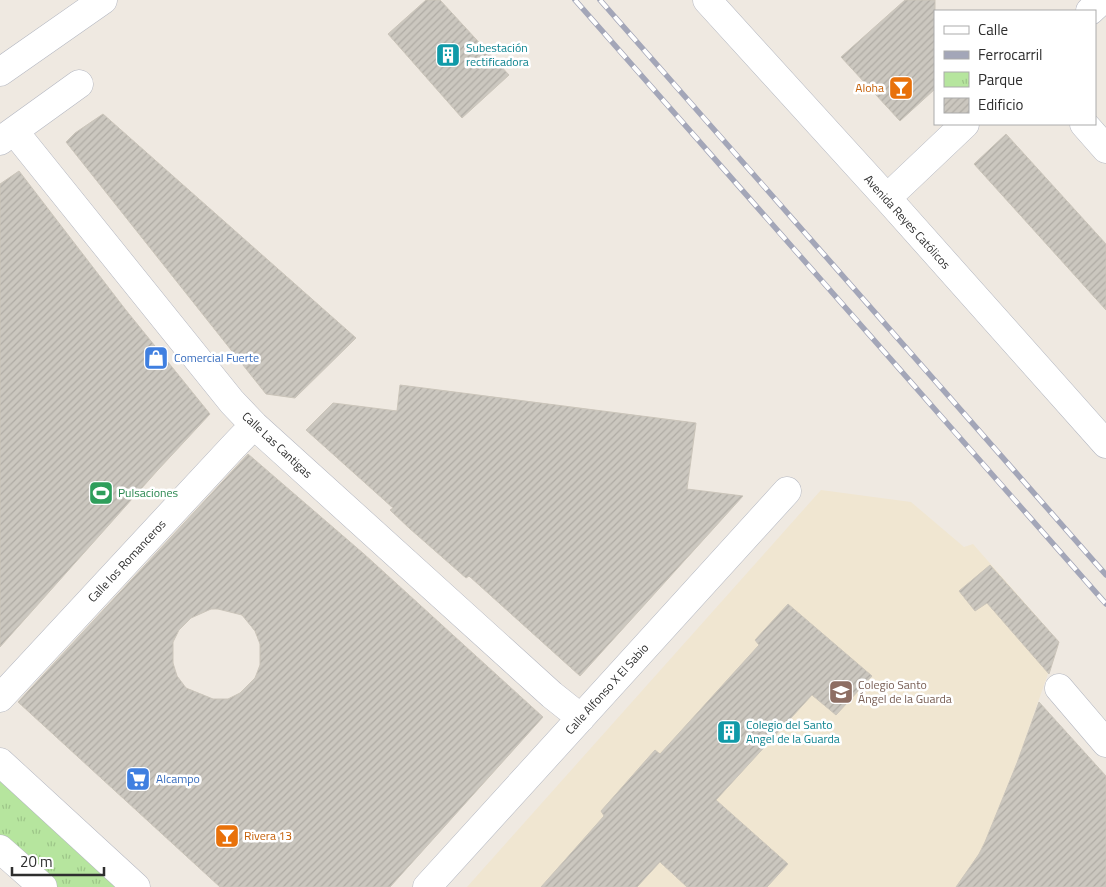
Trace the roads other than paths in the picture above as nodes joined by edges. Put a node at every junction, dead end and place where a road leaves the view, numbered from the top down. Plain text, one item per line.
1 (103, 0) edge
2 (707, 0) edge
3 (1102, 0) edge
4 (1091, 10) edge
5 (0, 72) edge
6 (79, 84) dead end
7 (964, 125) edge
8 (1085, 125) edge
9 (7, 136) edge
10 (1106, 149) edge
11 (887, 198) junction
12 (254, 426) junction
13 (1103, 434) edge
14 (787, 491) dead end
15 (1058, 688) dead end
16 (0, 698) edge
17 (581, 718) junction
18 (1106, 743) edge
19 (0, 762) edge
20 (0, 848) edge
21 (42, 887) edge
22 (136, 887) edge
23 (427, 887) edge

1 - 5 street
2 - 11 street, Avenida Reyes Católicos
3 - 4 street
6 - 9 street
7 - 11 street
8 - 10 street
9 - 12 street, Calle Las Cantigas
11 - 13 street, Avenida Reyes Católicos
12 - 16 street, Calle los Romanceros
12 - 17 street, Calle Las Cantigas
14 - 17 street, Calle Alfonso X El Sabio
15 - 18 street
17 - 23 street, Calle Alfonso X El Sabio
19 - 22 street
20 - 21 street

